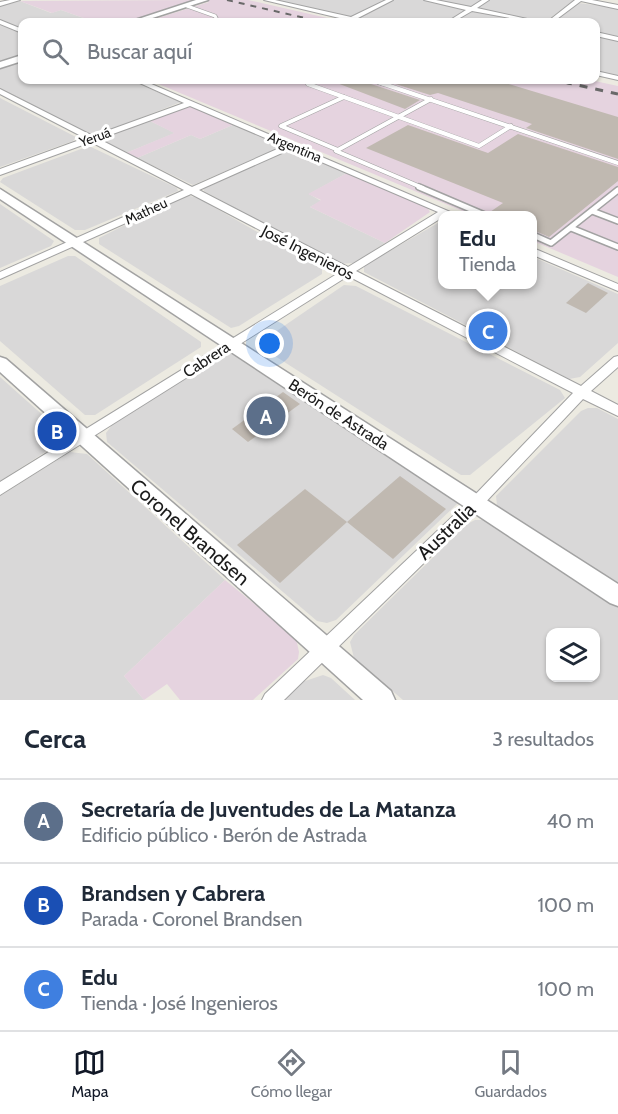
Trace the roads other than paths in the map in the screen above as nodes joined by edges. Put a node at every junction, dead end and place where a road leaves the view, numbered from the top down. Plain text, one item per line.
1 (17, 0) edge
2 (204, 0) edge
3 (267, 0) edge
4 (296, 0) edge
5 (390, 0) edge
6 (427, 0) edge
7 (486, 0) edge
8 (581, 0) edge
9 (0, 4) edge
10 (285, 4) junction
11 (187, 6) junction
12 (618, 7) edge
13 (471, 9) junction
14 (146, 18) edge
15 (216, 18) edge
16 (344, 18) edge
17 (356, 18) edge
18 (456, 18) edge
19 (517, 18) edge
20 (556, 18) edge
21 (0, 22) edge
22 (18, 29) edge
23 (600, 35) edge
24 (618, 39) edge
25 (18, 59) edge
26 (0, 65) edge
27 (600, 74) edge
28 (618, 78) edge
29 (146, 84) edge
30 (308, 84) edge
31 (384, 84) edge
32 (0, 91) edge
33 (344, 97) junction
34 (431, 99) junction
35 (190, 103) junction
36 (399, 117) junction
37 (511, 126) junction
38 (91, 138) junction
39 (291, 146) junction
40 (338, 150) junction
41 (618, 163) edge
42 (0, 172) edge
43 (618, 190) edge
44 (190, 191) junction
45 (0, 193) edge
46 (615, 196) edge
47 (441, 211) edge
48 (475, 211) edge
49 (592, 211) junction
50 (438, 220) edge
51 (618, 221) edge
52 (571, 228) junction
53 (537, 237) edge
54 (75, 244) junction
55 (618, 247) edge
56 (537, 253) edge
57 (347, 272) junction
58 (0, 276) edge
59 (618, 288) edge
60 (230, 344) junction
61 (618, 360) edge
62 (0, 363) edge
63 (582, 392) junction
64 (618, 411) edge
65 (82, 438) junction
66 (0, 489) edge
67 (476, 503) junction
68 (618, 596) edge
69 (323, 649) junction
70 (271, 700) edge
71 (382, 700) edge

1 - 9 street
2 - 11 street
3 - 10 street
4 - 10 street
5 - 17 street
6 - 13 street
7 - 13 street
8 - 12 street
8 - 20 street
10 - 16 street
11 - 14 street
11 - 15 lane
13 - 18 street
13 - 19 street
21 - 22 street
23 - 24 street
25 - 26 street
27 - 28 street
29 - 35 street, Argentina
30 - 33 lane
31 - 34 lane
32 - 38 street, José Ingenieros
33 - 36 lane
33 - 40 lane
34 - 36 lane
34 - 37 lane
35 - 38 street, Yeruá
35 - 39 street, Argentina
36 - 37 lane
36 - 40 lane
37 - 41 lane
38 - 42 street, Yeruá
38 - 44 street, José Ingenieros
39 - 44 street, Matheu
39 - 47 street, Argentina
40 - 48 lane
43 - 46 lane
44 - 54 street, Matheu
44 - 57 street, José Ingenieros
45 - 54 street, Berón de Astrada
46 - 49 lane
49 - 51 lane
49 - 52 lane
50 - 57 street, Cabrera
52 - 53 lane
52 - 55 lane
54 - 58 street, Matheu
54 - 60 street, Berón de Astrada
56 - 59 street
57 - 60 street, Cabrera
57 - 63 street, José Ingenieros
60 - 65 street, Cabrera
60 - 67 street, Berón de Astrada
61 - 63 street, Australia
62 - 65 street, Coronel Brandsen
63 - 64 street, José Ingenieros
63 - 67 street, Australia
65 - 66 street, Cabrera
65 - 69 street, Coronel Brandsen
67 - 68 street, Berón de Astrada
67 - 69 street, Australia
69 - 70 street, Australia
69 - 71 street, Coronel Brandsen

